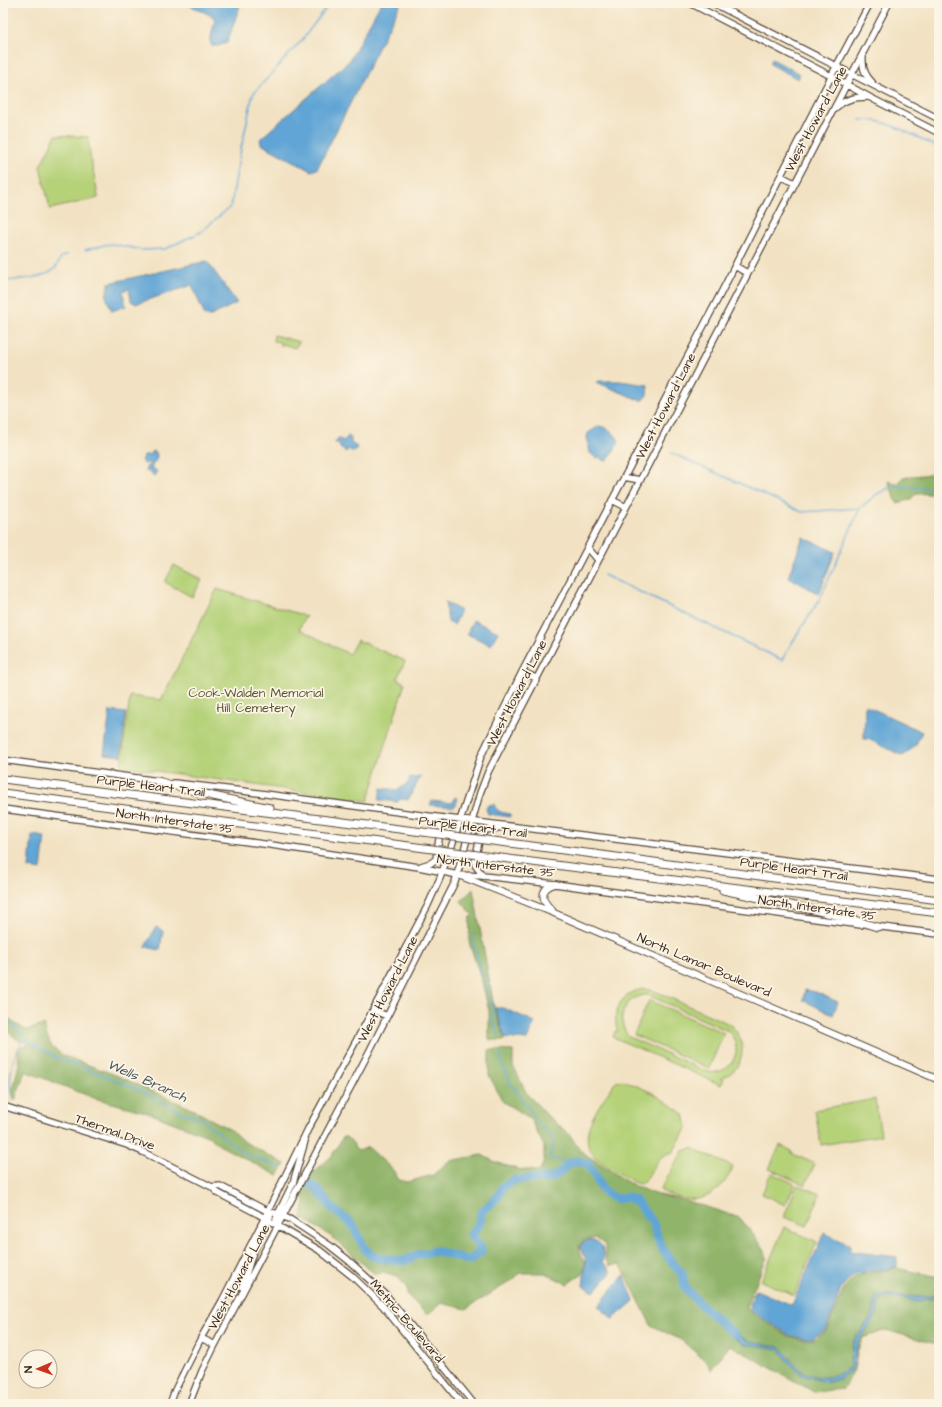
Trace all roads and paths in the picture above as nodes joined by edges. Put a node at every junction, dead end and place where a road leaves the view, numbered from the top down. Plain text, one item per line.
1 (690, 3) edge
2 (713, 3) edge
3 (870, 3) edge
4 (889, 3) edge
5 (863, 52) junction
6 (836, 66) junction
7 (852, 74) junction
8 (831, 76) junction
9 (846, 84) junction
10 (878, 88) junction
11 (869, 97) junction
12 (832, 110) junction
13 (939, 119) edge
14 (939, 133) edge
15 (781, 176) junction
16 (794, 183) junction
17 (735, 266) junction
18 (747, 273) junction
19 (624, 477) junction
20 (640, 480) junction
21 (612, 500) junction
22 (626, 507) junction
23 (588, 548) junction
24 (598, 560) junction
25 (522, 672) junction
26 (536, 678) junction
27 (3, 760) edge
28 (3, 779) edge
29 (156, 781) junction
30 (3, 793) edge
31 (3, 796) edge
32 (32, 796) junction
33 (3, 809) edge
34 (289, 814) junction
35 (428, 816) junction
36 (461, 820) junction
37 (472, 821) junction
38 (508, 826) junction
39 (419, 867) junction
40 (442, 871) junction
41 (458, 875) junction
42 (483, 876) junction
43 (939, 880) edge
44 (555, 884) junction
45 (703, 884) junction
46 (939, 900) edge
47 (554, 913) junction
48 (939, 913) edge
49 (877, 927) junction
50 (939, 934) edge
51 (373, 1010) junction
52 (387, 1016) junction
53 (939, 1080) edge
54 (4, 1106) edge
55 (308, 1129) junction
56 (212, 1187) junction
57 (247, 1208) joint
58 (267, 1211) junction
59 (280, 1215) junction
60 (267, 1219) junction
61 (278, 1226) junction
62 (237, 1302) junction
63 (201, 1338) junction
64 (215, 1345) junction
65 (170, 1404) edge
66 (189, 1404) edge
67 (462, 1404) edge
68 (474, 1404) edge

1 - 8 main road
2 - 6 main road
3 - 6 main road, West Howard Lane
4 - 5 main road, West Howard Lane
5 - 7 main road, West Howard Lane
5 - 10 main road
6 - 7 main road
6 - 8 main road, West Howard Lane
7 - 9 main road, West Howard Lane
7 - 10 main road
8 - 9 main road
8 - 15 main road, West Howard Lane
9 - 11 main road
9 - 12 main road, West Howard Lane
10 - 13 main road
11 - 12 main road
11 - 14 main road
12 - 16 main road, West Howard Lane
15 - 16 main road
15 - 17 main road, West Howard Lane
16 - 18 main road, West Howard Lane
17 - 18 main road
17 - 19 main road, West Howard Lane
18 - 20 main road, West Howard Lane
19 - 20 main road
19 - 21 main road, West Howard Lane
20 - 22 main road, West Howard Lane
21 - 22 main road
21 - 23 main road, West Howard Lane
22 - 24 main road, West Howard Lane
23 - 24 main road
23 - 25 main road, West Howard Lane
24 - 26 main road, West Howard Lane
25 - 26 main road
25 - 36 main road, West Howard Lane
26 - 37 main road, West Howard Lane
27 - 29 main road
28 - 34 highway, Purple Heart Trail
29 - 34 highway
29 - 35 main road
30 - 32 highway, Purple Heart Trail
31 - 32 highway
32 - 45 highway, Purple Heart Trail, bridge
33 - 39 main road, North Interstate 35
34 - 46 highway, Purple Heart Trail, bridge
35 - 36 main road
35 - 39 main road
36 - 37 main road
36 - 40 main road, West Howard Lane
37 - 38 main road
37 - 41 main road, West Howard Lane
38 - 42 main road
38 - 43 main road
39 - 40 main road, North Interstate 35
40 - 41 main road, North Interstate 35
40 - 51 main road, West Howard Lane
41 - 42 main road, North Interstate 35
41 - 47 main road, North Lamar Boulevard
41 - 52 main road, West Howard Lane
42 - 44 main road, North Interstate 35
44 - 47 main road
44 - 49 main road, North Interstate 35
45 - 48 highway, Purple Heart Trail
45 - 49 highway
47 - 53 main road, North Lamar Boulevard
49 - 50 main road, North Interstate 35
51 - 52 main road
51 - 55 main road, West Howard Lane
52 - 59 main road, West Howard Lane
54 - 56 main road, Thermal Drive
55 - 58 main road, West Howard Lane
55 - 59 main road
56 - 57 main road, Thermal Drive
56 - 58 main road, Thermal Drive
57 - 60 main road, Metric Boulevard
58 - 59 main road, Metric Boulevard
58 - 60 main road
59 - 61 main road
59 - 68 main road, Metric Boulevard
60 - 61 main road, Metric Boulevard
60 - 62 main road
60 - 63 main road, West Howard Lane
61 - 62 main road, West Howard Lane
61 - 67 main road, Metric Boulevard
62 - 64 main road, West Howard Lane
63 - 64 main road
63 - 65 main road, West Howard Lane
64 - 66 main road, West Howard Lane

